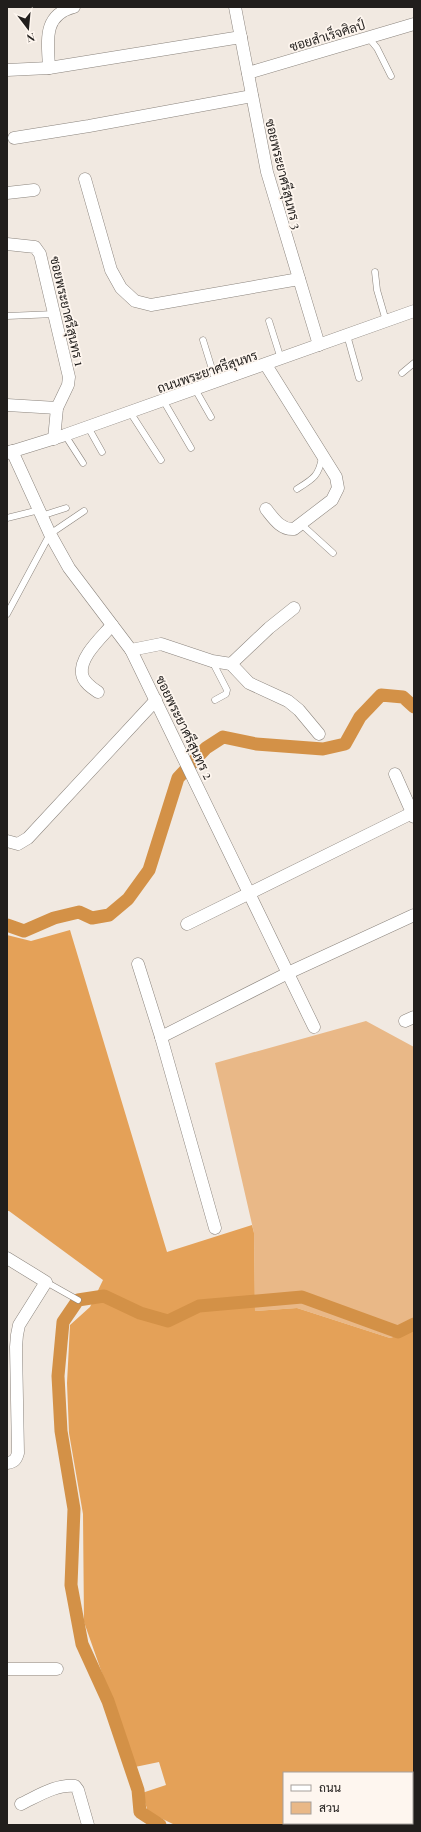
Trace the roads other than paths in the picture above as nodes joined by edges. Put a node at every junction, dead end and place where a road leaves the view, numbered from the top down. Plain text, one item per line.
1 (235, 7) edge
2 (67, 8) edge
3 (414, 24) edge
4 (241, 37) junction
5 (368, 37) junction
6 (49, 68) junction
7 (7, 70) edge
8 (248, 73) junction
9 (391, 76) dead end
10 (252, 96) junction
11 (14, 138) dead end
12 (85, 179) dead end
13 (34, 190) dead end
14 (7, 193) edge
15 (7, 244) edge
16 (375, 272) dead end
17 (299, 279) junction
18 (414, 311) edge
19 (55, 314) junction
20 (7, 316) edge
21 (269, 321) dead end
22 (386, 321) junction
23 (347, 335) junction
24 (203, 340) dead end
25 (319, 345) junction
26 (281, 359) junction
27 (414, 363) edge
28 (266, 365) junction
29 (402, 373) dead end
30 (359, 378) dead end
31 (216, 382) junction
32 (195, 389) junction
33 (163, 400) junction
34 (7, 405) edge
35 (57, 408) junction
36 (130, 412) junction
37 (211, 417) dead end
38 (88, 427) junction
39 (60, 437) junction
40 (191, 448) dead end
41 (9, 452) edge
42 (102, 452) dead end
43 (322, 455) junction
44 (161, 460) dead end
45 (83, 464) dead end
46 (297, 489) dead end
47 (66, 508) dead end
48 (266, 509) dead end
49 (84, 511) dead end
50 (40, 513) junction
51 (7, 518) edge
52 (301, 524) junction
53 (50, 534) junction
54 (333, 553) dead end
55 (294, 608) dead end
56 (7, 614) edge
57 (112, 625) junction
58 (131, 650) junction
59 (212, 661) junction
60 (231, 664) junction
61 (98, 692) dead end
62 (156, 700) junction
63 (215, 700) dead end
64 (319, 734) dead end
65 (395, 774) dead end
66 (413, 815) edge
67 (7, 841) edge
68 (249, 894) junction
69 (414, 915) edge
70 (187, 924) dead end
71 (138, 964) dead end
72 (288, 973) junction
73 (314, 1027) dead end
74 (161, 1037) junction
75 (215, 1228) dead end
76 (7, 1258) edge
77 (46, 1282) junction
78 (78, 1300) dead end
79 (7, 1463) edge
80 (7, 1669) edge
81 (57, 1669) dead end
82 (21, 1804) dead end
83 (88, 1825) edge

1 - 4 street, ซอยพระยาศรีสุนทร 3
2 - 6 street
3 - 5 street, ซอยสำเร็จศิลป์
4 - 6 street
4 - 8 street, ซอยพระยาศรีสุนทร 3
5 - 8 street, ซอยสำเร็จศิลป์
5 - 9 lane
6 - 7 street
8 - 10 street, ซอยพระยาศรีสุนทร 3
10 - 11 street
10 - 17 street, ซอยพระยาศรีสุนทร 3
12 - 17 street
13 - 14 street
15 - 19 street, ซอยพระยาศรีสุนทร 1
16 - 22 lane
17 - 25 street, ซอยพระยาศรีสุนทร 3
18 - 22 street, ถนนพระยาศรีสุนทร
19 - 20 lane
19 - 35 street, ซอยพระยาศรีสุนทร 1
21 - 26 lane
22 - 23 street, ถนนพระยาศรีสุนทร
23 - 25 street, ถนนพระยาศรีสุนทร
23 - 30 lane
24 - 31 lane
25 - 26 street, ถนนพระยาศรีสุนทร
26 - 28 street, ถนนพระยาศรีสุนทร
27 - 29 lane
28 - 31 street, ถนนพระยาศรีสุนทร
28 - 43 street
31 - 32 street, ถนนพระยาศรีสุนทร
32 - 33 street, ถนนพระยาศรีสุนทร
32 - 37 lane
33 - 36 street, ถนนพระยาศรีสุนทร
33 - 40 lane
34 - 35 street
35 - 39 street, ซอยพระยาศรีสุนทร 1
36 - 38 street, ถนนพระยาศรีสุนทร
36 - 44 lane
38 - 39 street, ถนนพระยาศรีสุนทร
38 - 42 lane
39 - 41 street, ถนนพระยาศรีสุนทร
39 - 45 lane
41 - 50 street, ซอยพระยาศรีสุนทร 2
43 - 46 lane
43 - 52 street
47 - 50 lane
48 - 52 street
49 - 53 lane
50 - 51 lane
50 - 53 street, ซอยพระยาศรีสุนทร 2
52 - 54 lane
53 - 56 lane
53 - 57 street, ซอยพระยาศรีสุนทร 2
55 - 60 street
57 - 58 street, ซอยพระยาศรีสุนทร 2
57 - 61 street
58 - 59 street
58 - 62 street, ซอยพระยาศรีสุนทร 2
59 - 60 street
59 - 63 lane
60 - 64 street
62 - 67 street
62 - 68 street, ซอยพระยาศรีสุนทร 2
65 - 66 street
66 - 68 street
68 - 70 street
68 - 72 street, ซอยพระยาศรีสุนทร 2
69 - 72 street
71 - 74 street
72 - 73 street, ซอยพระยาศรีสุนทร 2
72 - 74 street
74 - 75 street
76 - 77 street
77 - 78 lane
77 - 79 street
80 - 81 street
82 - 83 street

